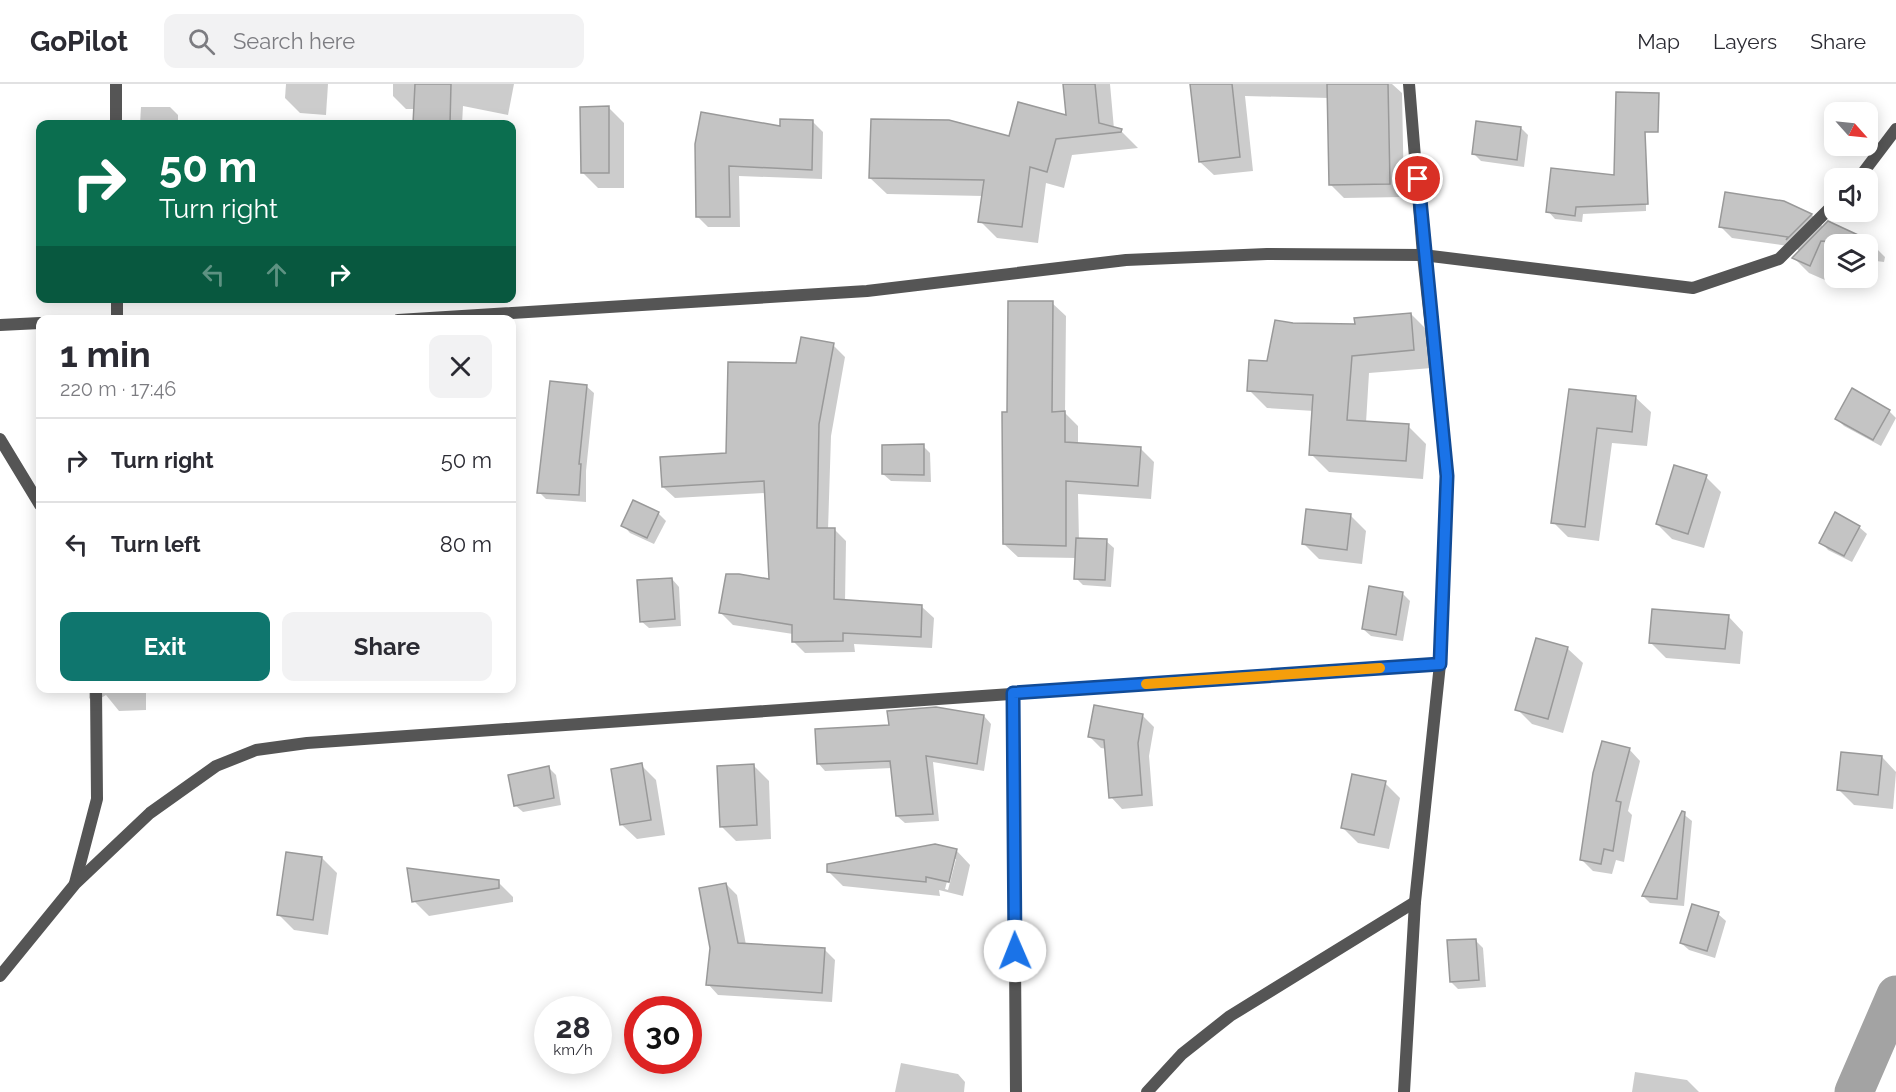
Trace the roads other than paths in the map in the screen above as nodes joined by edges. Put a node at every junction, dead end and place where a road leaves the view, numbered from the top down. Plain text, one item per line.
1 (116, 84) edge
2 (1409, 84) edge
3 (116, 120) edge
4 (1896, 129) edge
5 (1867, 168) edge
6 (1824, 214) edge
7 (1423, 255) junction
8 (479, 315) edge
9 (36, 324) edge
10 (0, 325) edge
11 (0, 439) edge
12 (36, 498) edge
13 (1440, 664) junction
14 (96, 693) edge
15 (1013, 693) junction
16 (75, 884) junction
17 (1415, 902) junction
18 (0, 976) edge
19 (1016, 1092) edge
20 (1147, 1092) edge
21 (1404, 1092) edge

1 - 3 street
2 - 7 street
4 - 5 street
6 - 7 street
7 - 8 street
7 - 13 street
9 - 10 street
11 - 12 street
13 - 15 street
13 - 17 street
14 - 16 street
15 - 16 street
15 - 19 street
16 - 18 street
17 - 20 street
17 - 21 street

